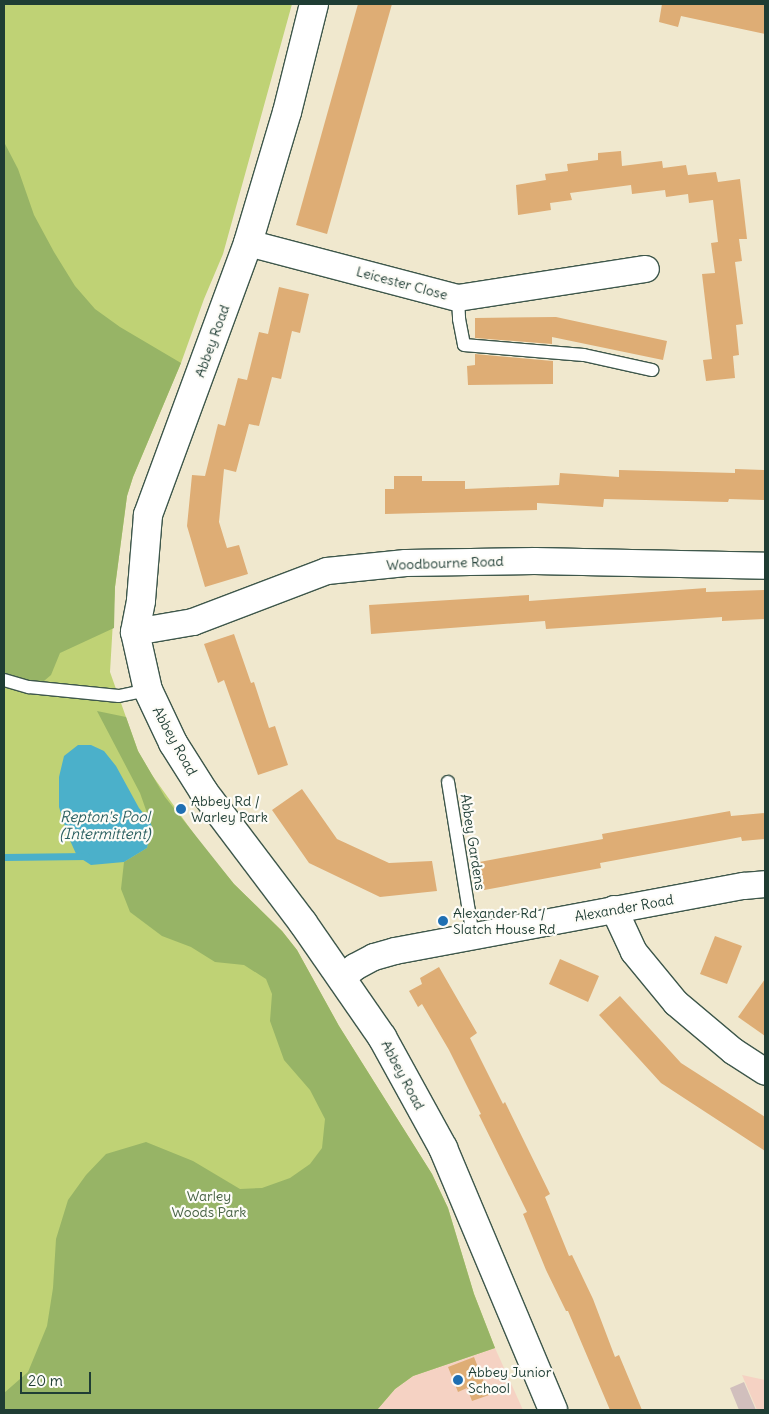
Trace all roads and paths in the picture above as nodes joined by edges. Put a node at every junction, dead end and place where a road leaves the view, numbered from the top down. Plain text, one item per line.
1 (314, 4) edge
2 (248, 243) junction
3 (646, 269) dead end
4 (458, 298) junction
5 (652, 370) dead end
6 (765, 566) edge
7 (135, 632) junction
8 (4, 680) edge
9 (148, 690) junction
10 (448, 782) dead end
11 (765, 884) edge
12 (614, 909) junction
13 (473, 937) junction
14 (342, 978) junction
15 (765, 1072) edge
16 (553, 1410) edge

1 - 2 street, Abbey Road
2 - 4 street, Leicester Close
2 - 7 street, Abbey Road
3 - 4 street, Leicester Close
4 - 5 lane
6 - 7 street, Woodbourne Road
7 - 9 street, Abbey Road
8 - 9 lane
9 - 14 street, Abbey Road
10 - 13 lane, Abbey Gardens
11 - 12 street, Alexander Road
12 - 13 street, Alexander Road
12 - 15 street
13 - 14 street, Alexander Road
14 - 16 street, Abbey Road

